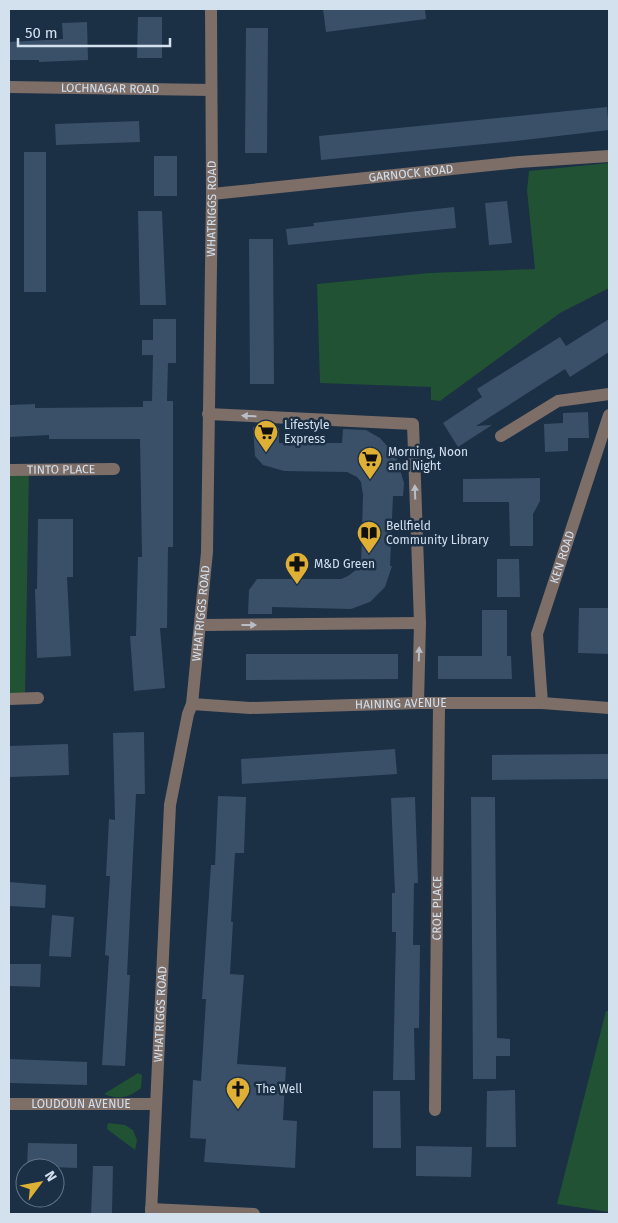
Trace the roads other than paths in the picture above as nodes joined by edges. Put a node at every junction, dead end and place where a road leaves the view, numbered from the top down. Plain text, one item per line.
1 (211, 9) edge
2 (9, 87) edge
3 (212, 90) junction
4 (609, 156) edge
5 (212, 194) junction
6 (609, 394) edge
7 (208, 414) junction
8 (609, 415) edge
9 (501, 436) dead end
10 (114, 469) dead end
11 (9, 470) edge
12 (420, 623) junction
13 (200, 625) junction
14 (38, 698) dead end
15 (9, 699) edge
16 (418, 703) junction
17 (542, 703) junction
18 (192, 704) junction
19 (439, 704) junction
20 (609, 708) edge
21 (9, 1104) edge
22 (155, 1104) junction
23 (435, 1110) dead end
24 (151, 1212) edge
25 (254, 1214) edge

1 - 3 street, WHATRIGGS ROAD
2 - 3 street, LOCHNAGAR ROAD
3 - 5 street, WHATRIGGS ROAD
4 - 5 street, GARNOCK ROAD
5 - 7 street, WHATRIGGS ROAD
6 - 9 street
12 -> 7 street
7 - 13 street, WHATRIGGS ROAD
8 - 17 street, KEN ROAD
10 - 11 street, TINTO PLACE
13 -> 12 street
16 -> 12 street
13 - 18 street, WHATRIGGS ROAD
14 - 15 street
16 - 18 street, HAINING AVENUE
16 - 19 street, HAINING AVENUE
17 - 19 street, HAINING AVENUE
17 - 20 street, HAINING AVENUE
18 - 22 street, WHATRIGGS ROAD
19 - 23 street, CROE PLACE
21 - 22 street, LOUDOUN AVENUE
22 - 24 street, WHATRIGGS ROAD
24 - 25 street

